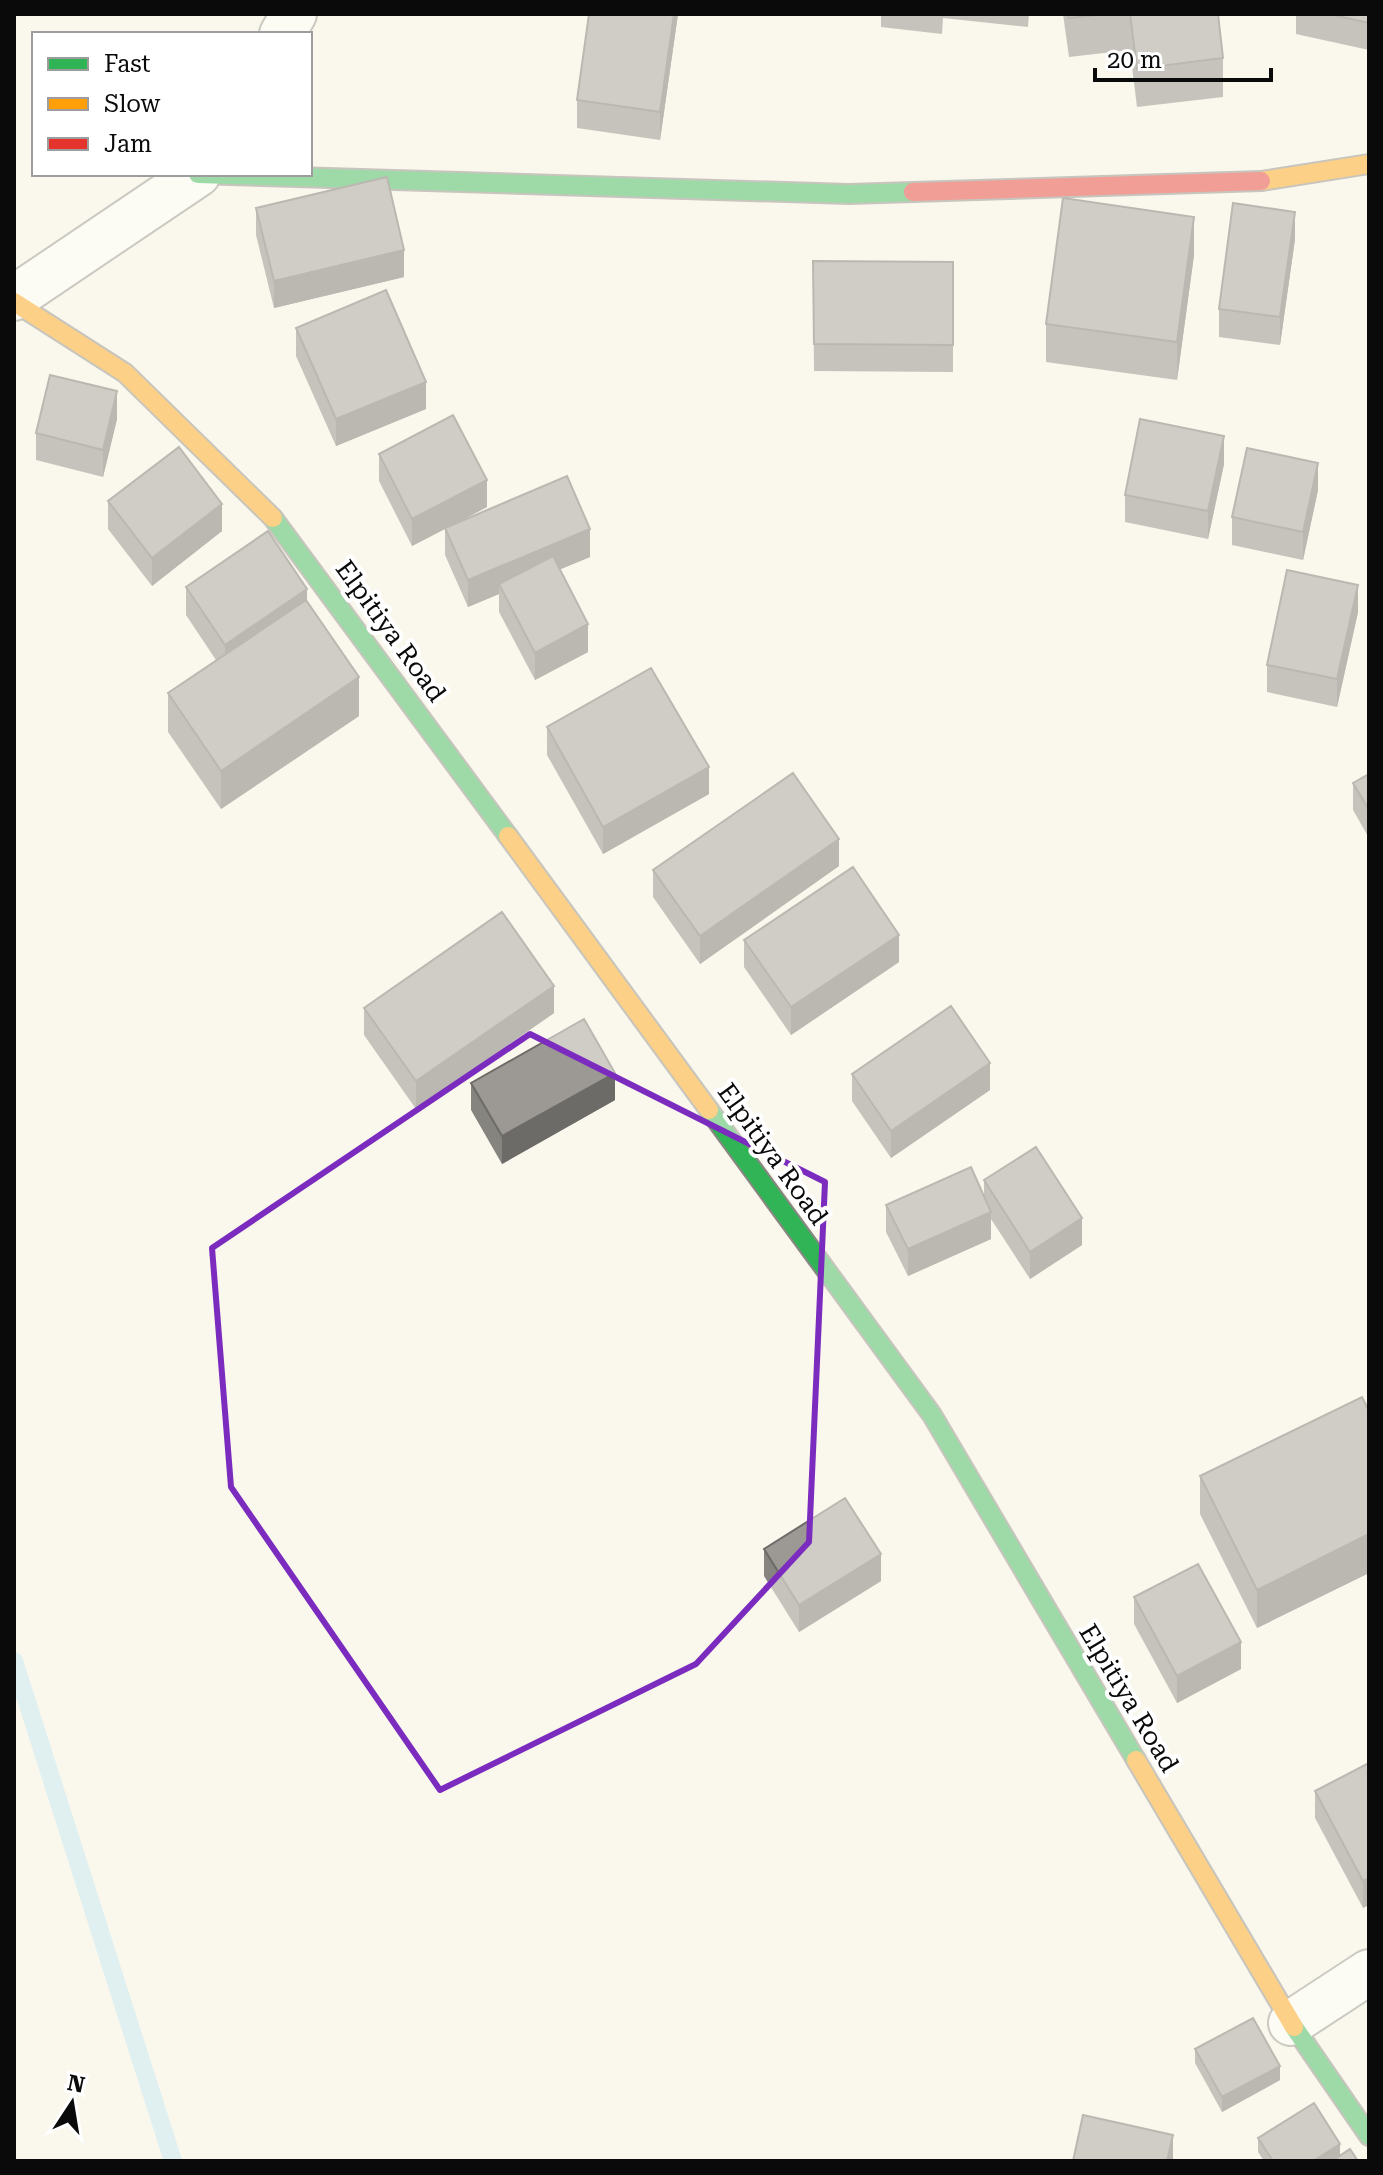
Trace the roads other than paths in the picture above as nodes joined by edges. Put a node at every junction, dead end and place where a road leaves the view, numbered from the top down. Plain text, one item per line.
1 (294, 14) edge
2 (283, 32) edge
3 (1369, 164) edge
4 (195, 176) edge
5 (263, 176) edge
6 (14, 300) edge
7 (1369, 1972) edge
8 (1291, 2023) junction
9 (1369, 2136) edge

1 - 2 street
3 - 5 main road
4 - 6 street
6 - 8 main road, Elpitiya Road
7 - 8 street
8 - 9 main road, Elpitiya Road

